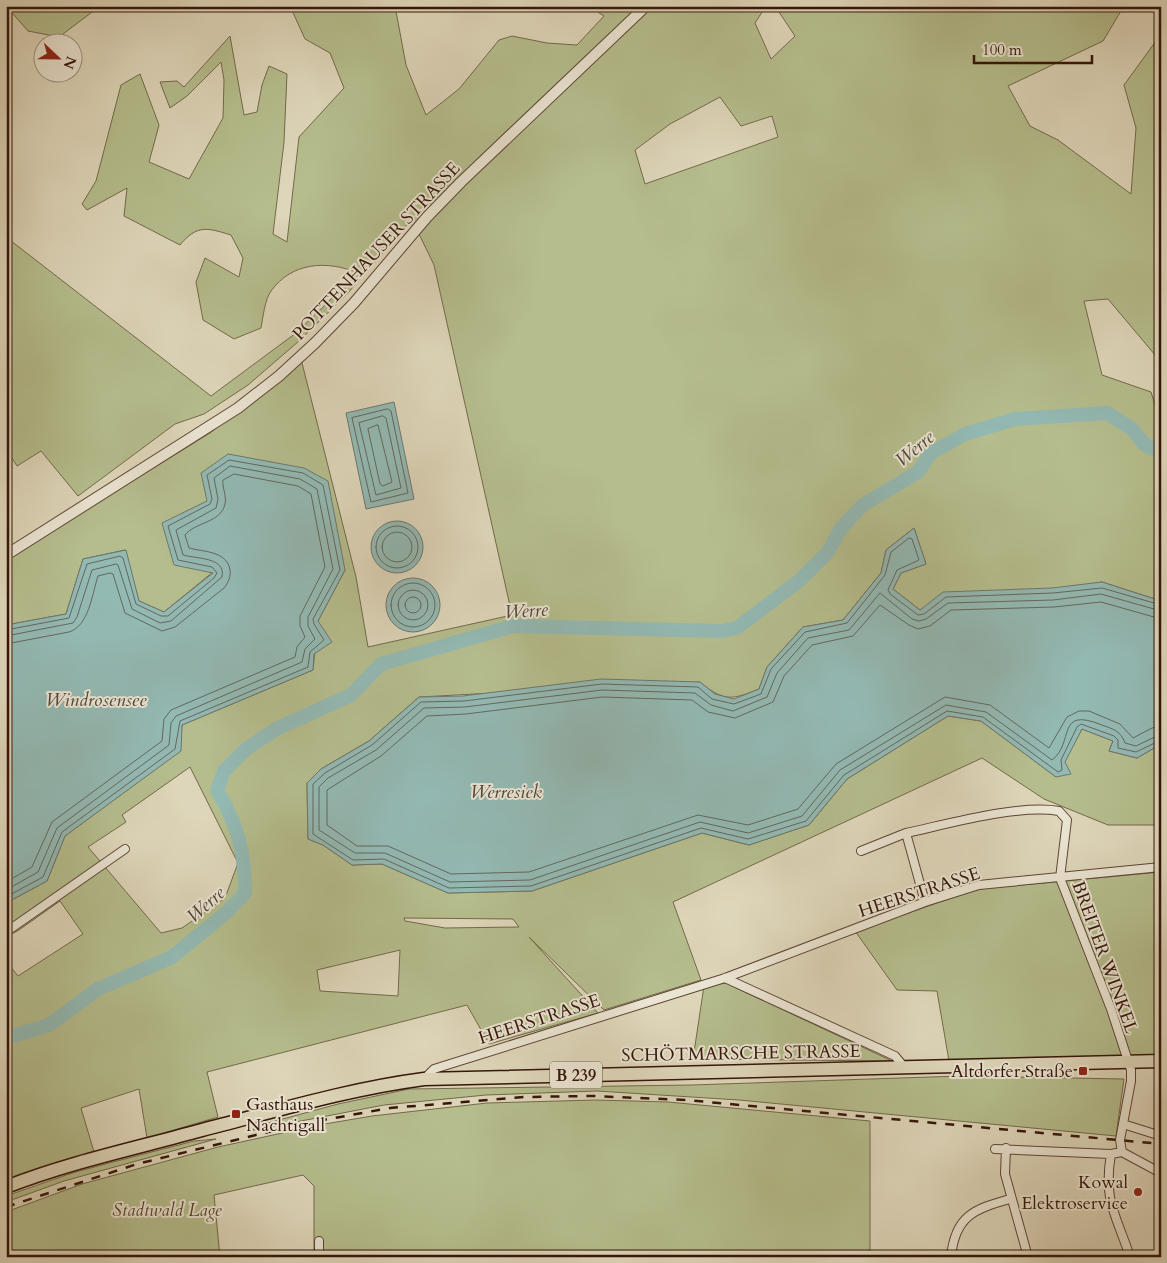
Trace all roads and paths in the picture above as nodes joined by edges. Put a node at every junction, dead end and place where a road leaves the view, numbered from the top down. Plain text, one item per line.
1 (646, 6) edge
2 (6, 555) edge
3 (906, 833) junction
4 (124, 849) dead end
5 (860, 851) dead end
6 (1161, 867) edge
7 (1060, 878) junction
8 (925, 902) junction
9 (6, 932) edge
10 (724, 978) junction
11 (1161, 1061) edge
12 (1127, 1062) junction
13 (904, 1066) junction
14 (424, 1079) junction
15 (1123, 1124) junction
16 (1161, 1136) edge
17 (1006, 1148) junction
18 (995, 1149) dead end
19 (1122, 1152) junction
20 (1111, 1154) junction
21 (1161, 1172) edge
22 (6, 1187) edge
23 (1010, 1199) junction
24 (319, 1241) dead end
25 (319, 1257) edge
26 (951, 1257) edge
27 (1028, 1257) edge
28 (1130, 1257) edge

1 - 2 street, POTTENHAUSER STRASSE
3 - 5 street, BREITER WINKEL
3 - 7 street, BREITER WINKEL
3 - 8 street
4 - 9 street
6 - 7 street, HEERSTRASSE
7 - 8 street, HEERSTRASSE
7 - 12 street, BREITER WINKEL
8 - 10 street, HEERSTRASSE
10 - 13 street
10 - 14 street, HEERSTRASSE
11 - 12 main road, SCHÖTMARSCHE STRASSE / B 239
12 - 13 main road, SCHÖTMARSCHE STRASSE / B 239
12 - 15 street, BREITER WINKEL
13 - 14 main road, SCHÖTMARSCHE STRASSE / B 239
14 - 22 main road, SCHÖTMARSCHE STRASSE / B 239
15 - 16 street
15 - 19 street, BREITER WINKEL
17 - 18 street
17 - 20 street
17 - 23 street
19 - 20 street
19 - 21 street
20 - 28 street
23 - 26 street
23 - 27 street
24 - 25 street

